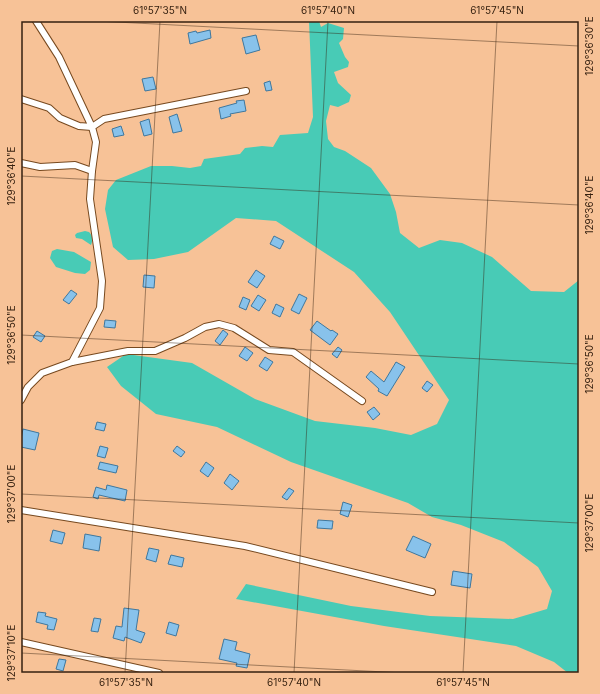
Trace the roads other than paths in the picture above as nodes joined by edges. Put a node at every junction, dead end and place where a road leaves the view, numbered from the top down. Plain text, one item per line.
1 (36, 21) edge
2 (246, 91) dead end
3 (21, 99) edge
4 (92, 127) junction
5 (21, 163) edge
6 (92, 171) junction
7 (72, 362) junction
8 (21, 400) edge
9 (362, 401) dead end
10 (21, 510) edge
11 (432, 592) dead end
12 (21, 642) edge
13 (159, 673) edge

1 - 4 street
2 - 4 street
3 - 4 street
4 - 6 street
5 - 6 street
6 - 7 street
7 - 8 street
7 - 9 street
10 - 11 street
12 - 13 street

